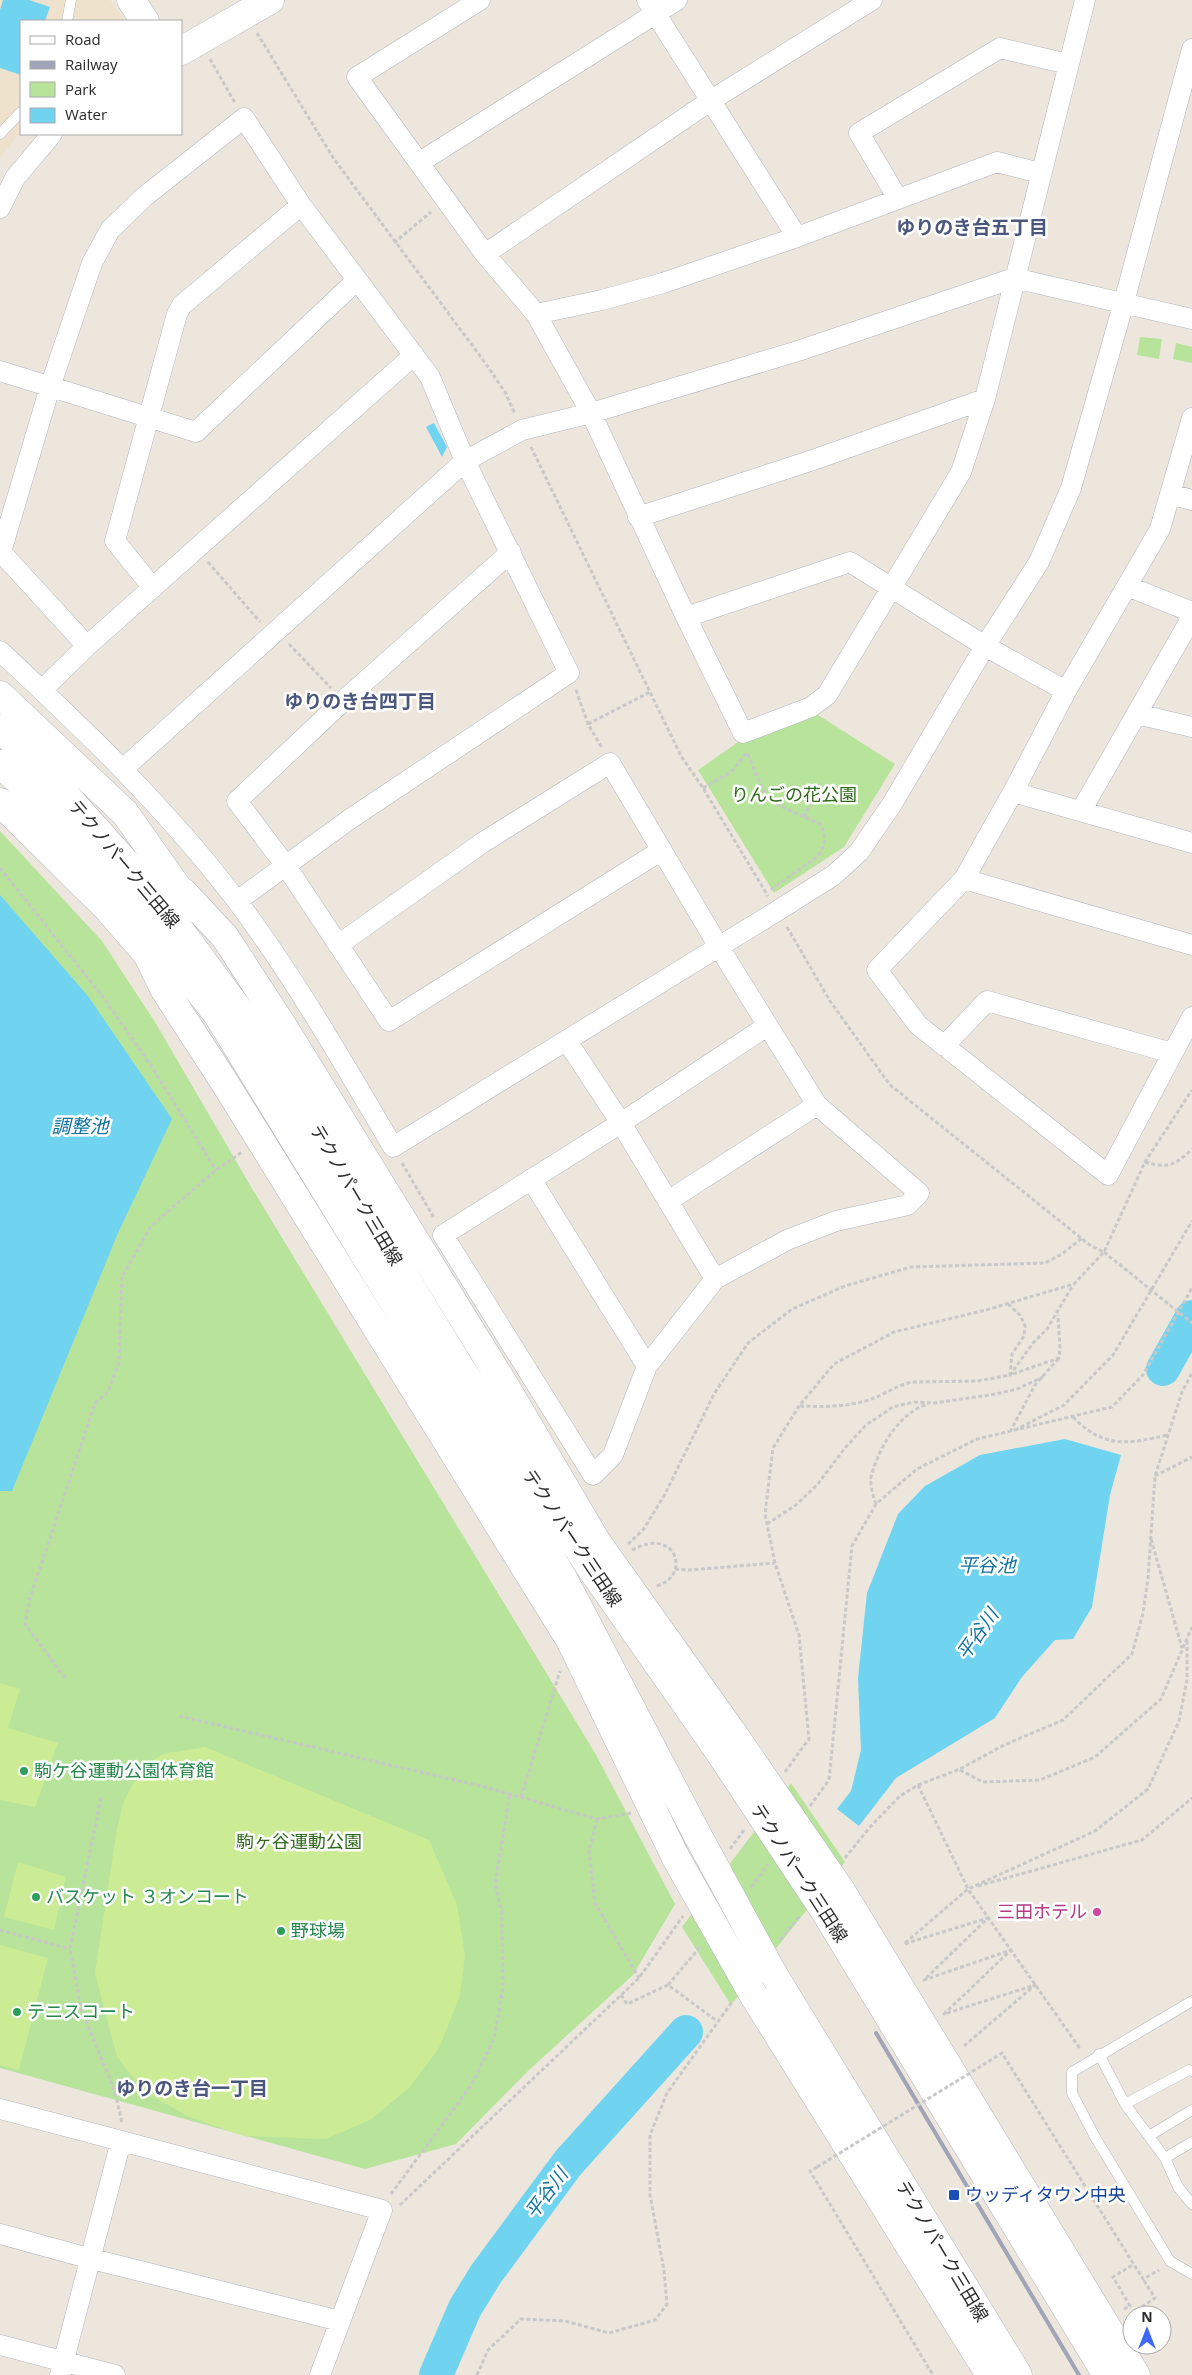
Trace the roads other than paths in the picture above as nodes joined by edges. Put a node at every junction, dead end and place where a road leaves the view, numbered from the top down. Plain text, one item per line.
1 (71, 0) edge
2 (131, 0) edge
3 (270, 0) edge
4 (480, 0) edge
5 (677, 0) edge
6 (872, 0) edge
7 (1084, 0) edge
8 (651, 7) edge
9 (67, 20) edge
10 (143, 20) edge
11 (190, 46) edge
12 (1192, 50) edge
13 (1068, 64) junction
14 (710, 101) junction
15 (20, 113) edge
16 (0, 134) edge
17 (51, 135) edge
18 (420, 162) junction
19 (1040, 172) junction
20 (898, 199) junction
21 (301, 205) junction
22 (0, 208) edge
23 (797, 237) junction
24 (485, 254) junction
25 (1014, 278) junction
26 (357, 280) junction
27 (1124, 302) junction
28 (536, 314) junction
29 (1192, 319) edge
30 (414, 355) junction
31 (0, 371) edge
32 (50, 387) junction
33 (985, 399) junction
34 (591, 413) junction
35 (149, 418) junction
36 (1192, 418) edge
37 (465, 461) junction
38 (1170, 494) junction
39 (1192, 500) edge
40 (638, 517) junction
41 (511, 552) junction
42 (1127, 586) junction
43 (153, 588) junction
44 (892, 588) junction
45 (1192, 612) edge
46 (686, 617) junction
47 (1192, 617) edge
48 (88, 646) junction
49 (985, 646) junction
50 (0, 651) edge
51 (42, 690) junction
52 (1066, 691) junction
53 (0, 695) edge
54 (1137, 714) junction
55 (1192, 728) edge
56 (0, 729) edge
57 (0, 764) edge
58 (123, 769) junction
59 (1014, 792) junction
60 (0, 802) edge
61 (1081, 811) junction
62 (1192, 843) edge
63 (662, 850) junction
64 (286, 866) junction
65 (964, 879) junction
66 (182, 892) junction
67 (237, 902) junction
68 (338, 945) junction
69 (1192, 945) edge
70 (719, 948) junction
71 (148, 954) junction
72 (1192, 1017) edge
73 (767, 1026) junction
74 (254, 1029) junction
75 (567, 1040) junction
76 (944, 1046) junction
77 (1172, 1054) junction
78 (268, 1097) junction
79 (817, 1105) junction
80 (621, 1123) junction
81 (532, 1179) junction
82 (668, 1201) junction
83 (715, 1279) junction
84 (647, 1366) junction
85 (452, 1377) junction
86 (595, 1539) junction
87 (535, 1582) junction
88 (725, 1741) junction
89 (833, 1901) junction
90 (1192, 2002) edge
91 (1099, 2054) junction
92 (1192, 2071) edge
93 (1125, 2104) junction
94 (0, 2108) edge
95 (1192, 2110) edge
96 (1149, 2136) junction
97 (121, 2141) junction
98 (1192, 2142) edge
99 (1165, 2158) junction
100 (1192, 2204) edge
101 (0, 2234) edge
102 (92, 2259) junction
103 (1192, 2274) edge
104 (340, 2320) junction
105 (0, 2345) edge
106 (62, 2368) edge
107 (115, 2375) edge
108 (320, 2375) edge
109 (990, 2375) edge
110 (1018, 2375) edge
111 (1107, 2375) edge
112 (1136, 2375) edge

1 - 9 lane
2 - 10 main road
3 - 11 main road
4 - 18 street
5 - 8 street
6 - 14 street
7 - 13 street
8 - 14 street
8 - 18 street
12 - 27 street
13 - 19 street
13 - 20 street
14 - 23 street
14 - 24 street
15 - 16 lane
17 - 22 street
18 - 24 street
19 - 20 street
19 - 25 street
20 - 23 street
21 - 26 street
21 - 32 street
21 - 35 street
23 - 28 street
24 - 28 street
25 - 27 street
25 - 33 street
25 - 34 street
26 - 30 street
26 - 35 street
27 - 29 street
27 - 49 street
28 - 34 street
30 - 37 street
30 - 43 street
31 - 32 street
32 - 35 street
32 - 48 street
33 - 40 street
33 - 44 street
34 - 37 street
34 - 40 street
35 - 43 street
36 - 38 street
37 - 41 street
37 - 58 street
38 - 39 street
38 - 42 street
40 - 46 street
41 - 64 street
41 - 64 street
42 - 45 street
42 - 52 street
43 - 48 street
44 - 46 street
44 - 46 street
44 - 49 street
47 - 54 street
48 - 51 street
49 - 52 street
49 - 70 street
50 - 51 street
51 - 58 street
52 - 59 street
53 - 66 main road
54 - 55 street
54 - 61 street
56 - 74 main road, テクノパーク三田線
57 - 78 main road, テクノパーク三田線
58 - 67 street
59 - 61 street
59 - 65 street
60 - 71 main road
61 - 62 street
63 - 68 street
63 - 68 street
63 - 70 street
64 - 67 street
64 - 68 street
65 - 69 street
65 - 76 street
66 - 74 main road
66 - 86 main road
67 - 75 street
70 - 73 street
70 - 75 street
71 - 78 main road
71 - 87 main road
72 - 77 street
73 - 79 street
73 - 80 street
74 - 85 main road, テクノパーク三田線
75 - 80 street
76 - 77 street
76 - 77 street
78 - 85 main road, テクノパーク三田線
79 - 82 street
79 - 83 street
80 - 81 street
80 - 82 street
81 - 84 street
81 - 84 street
82 - 83 street
83 - 84 street
85 - 86 main road
85 - 87 main road
85 - 88 main road, テクノパーク三田線
85 - 110 main road, テクノパーク三田線, bridge
86 - 88 main road
87 - 109 main road, bridge
88 - 89 main road, テクノパーク三田線, bridge
89 - 111 main road, テクノパーク三田線
89 - 112 main road
90 - 91 lane
91 - 93 lane
91 - 103 lane
92 - 93 lane
93 - 96 lane
94 - 97 street
95 - 96 lane
96 - 99 lane
97 - 102 street
97 - 104 street
98 - 99 lane
99 - 100 lane
101 - 102 street
102 - 104 street
102 - 106 street
104 - 108 street
105 - 106 street
106 - 107 street

